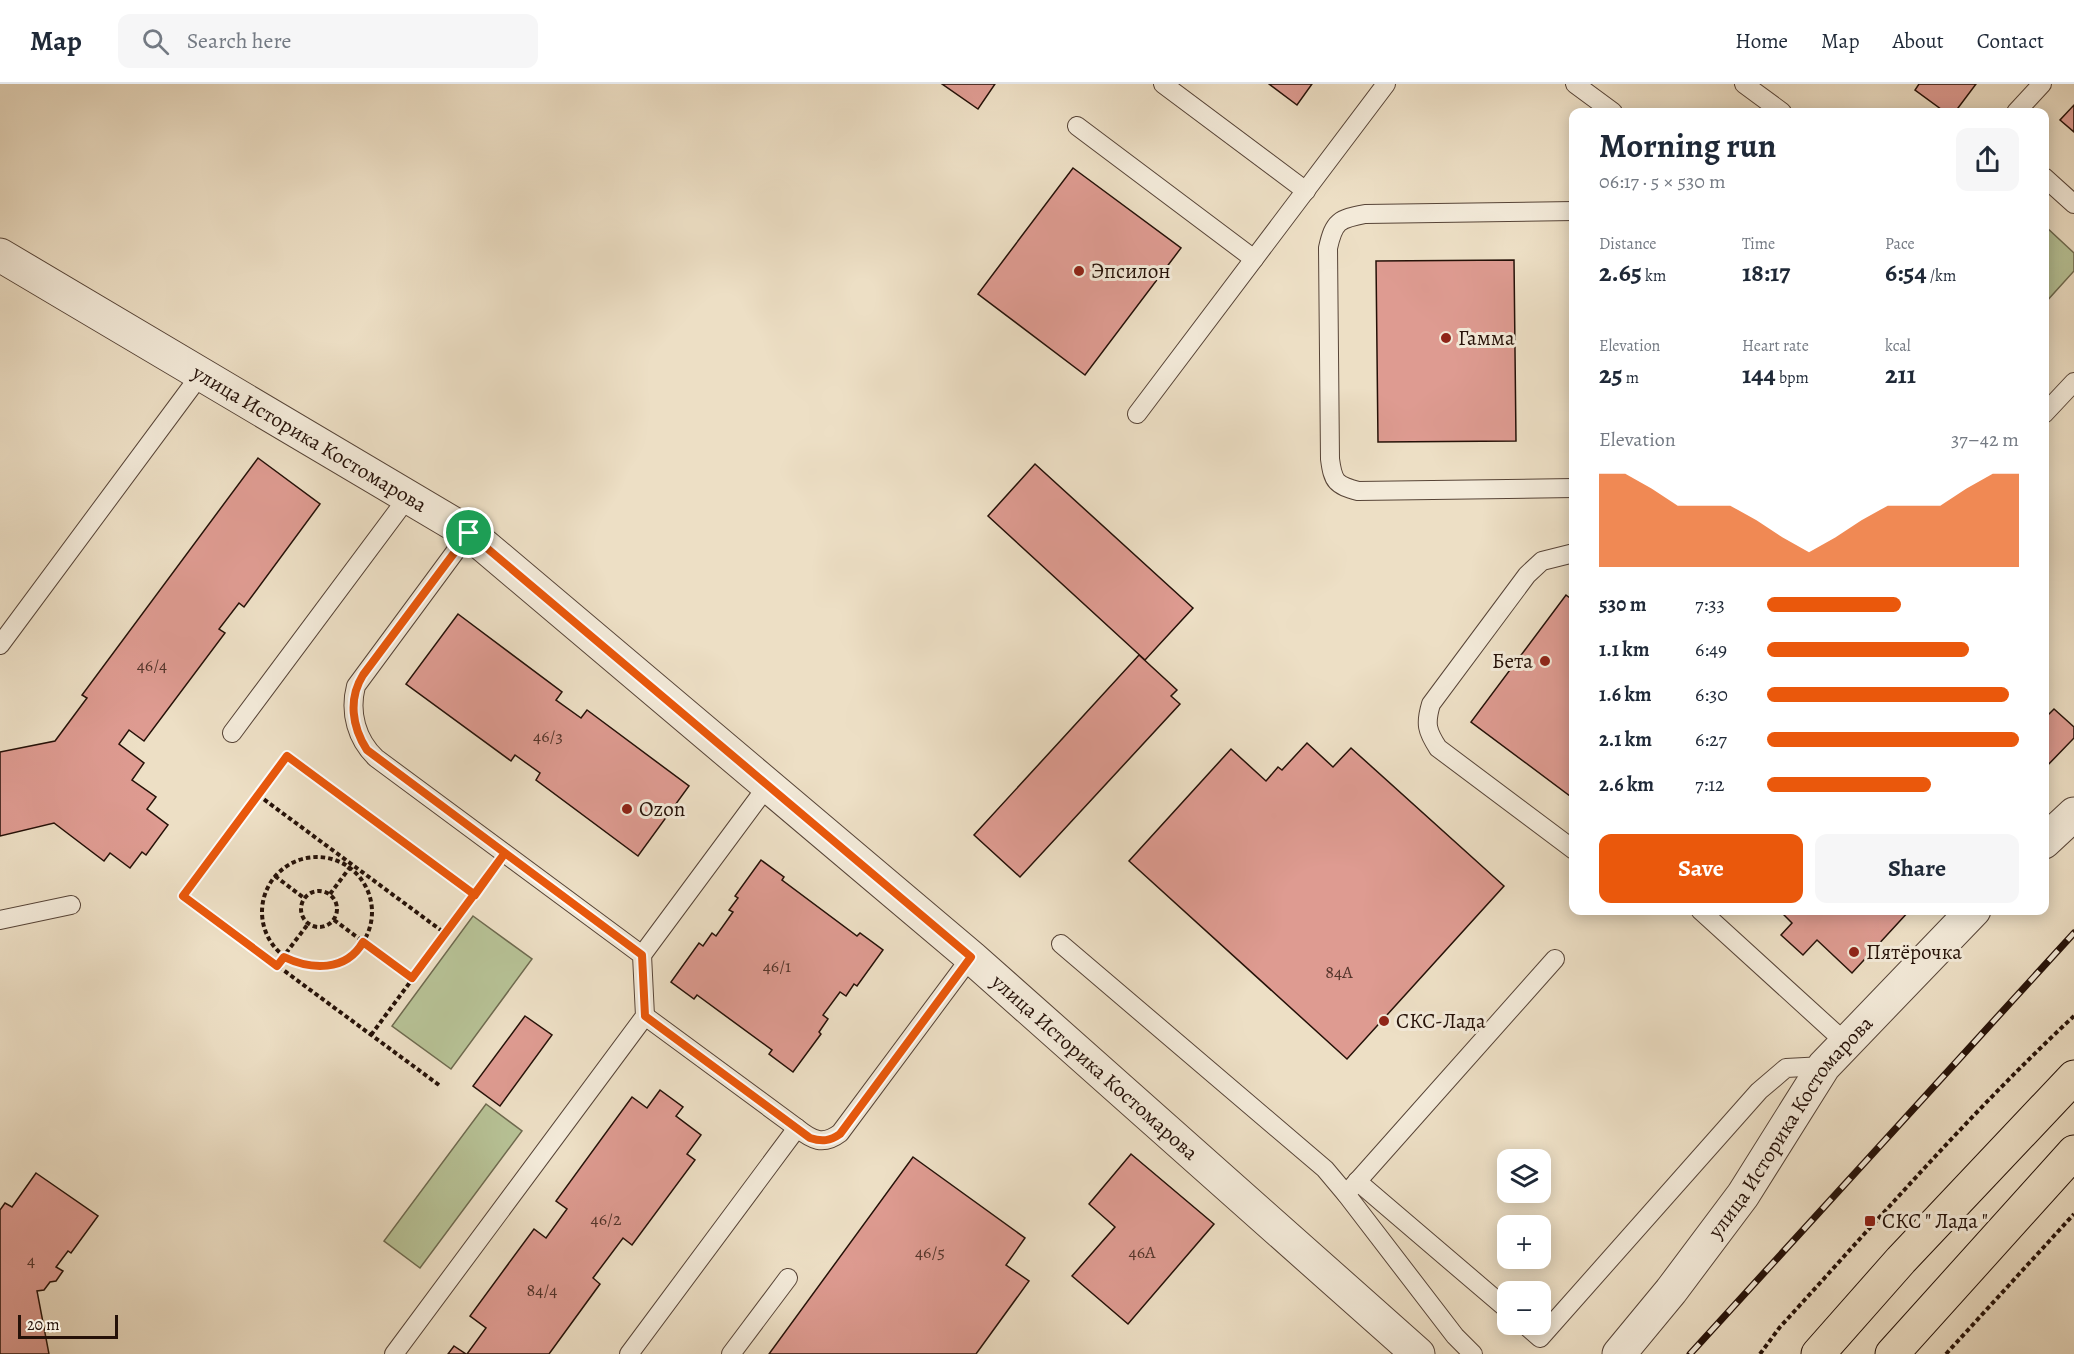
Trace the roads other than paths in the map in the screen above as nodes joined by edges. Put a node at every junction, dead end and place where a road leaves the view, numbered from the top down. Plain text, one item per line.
1 (1163, 84) edge
2 (1386, 84) edge
3 (1575, 84) edge
4 (1744, 84) edge
5 (2042, 84) edge
6 (1608, 108) edge
7 (1777, 108) edge
8 (2020, 108) edge
9 (1077, 126) dead end
10 (2049, 182) edge
11 (1306, 191) junction
12 (2074, 204) edge
13 (1569, 212) edge
14 (0, 255) edge
15 (1254, 259) junction
16 (201, 374) junction
17 (2074, 382) edge
18 (2049, 409) edge
19 (1137, 414) dead end
20 (1569, 488) edge
21 (408, 497) junction
22 (469, 533) junction
23 (1569, 554) edge
24 (0, 645) edge
25 (232, 733) dead end
26 (768, 785) junction
27 (2074, 814) edge
28 (2049, 837) edge
29 (1569, 846) edge
30 (71, 905) dead end
31 (1705, 915) edge
32 (1969, 915) edge
33 (0, 920) edge
34 (1061, 944) dead end
35 (642, 955) junction
36 (971, 957) junction
37 (1555, 959) dead end
38 (645, 1016) junction
39 (1835, 1054) junction
40 (2074, 1077) edge
41 (797, 1128) junction
42 (2074, 1152) edge
43 (1352, 1188) junction
44 (788, 1278) dead end
45 (1497, 1301) edge
46 (1551, 1326) edge
47 (394, 1354) edge
48 (629, 1354) edge
49 (731, 1354) edge
50 (1418, 1354) edge
51 (1473, 1354) edge
52 (1619, 1354) edge
53 (1818, 1354) edge
54 (1892, 1354) edge

1 - 11 lane
2 - 11 lane
3 - 6 lane
4 - 7 lane
5 - 8 lane
9 - 15 lane
10 - 12 lane
11 - 15 lane
13 - 20 lane
14 - 16 street, улица Историка Костомарова
15 - 19 lane
16 - 21 street, улица Историка Костомарова
16 - 24 lane
17 - 18 lane
21 - 22 street, улица Историка Костомарова
21 - 25 lane
22 - 26 street, улица Историка Костомарова
22 - 35 lane
23 - 29 lane
26 - 35 lane
26 - 36 street, улица Историка Костомарова
27 - 28 street
30 - 33 lane
31 - 39 lane
32 - 39 street, улица Историка Костомарова
34 - 43 lane
35 - 38 lane
36 - 41 lane
36 - 50 street, улица Историка Костомарова
37 - 43 lane
38 - 41 lane
38 - 47 lane
39 - 46 lane
39 - 52 street, улица Историка Костомарова
40 - 53 highway
41 - 48 lane
42 - 54 highway
43 - 45 lane
43 - 51 lane
44 - 49 lane

